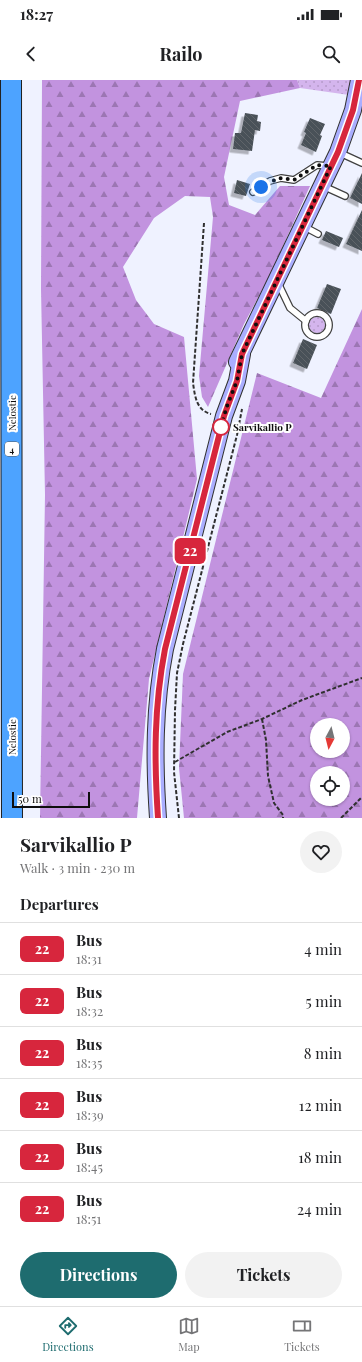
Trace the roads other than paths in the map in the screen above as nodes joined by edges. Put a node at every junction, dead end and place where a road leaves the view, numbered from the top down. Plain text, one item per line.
1 (11, 80) edge
2 (359, 80) edge
3 (334, 159) junction
4 (362, 163) edge
5 (322, 186) junction
6 (253, 192) dead end
7 (345, 196) dead end
8 (302, 226) junction
9 (318, 234) dead end
10 (276, 280) junction
11 (306, 321) junction
12 (12, 818) edge
13 (158, 818) edge

1 - 12 highway, Nelostie / 4
2 - 3 main road
3 - 4 lane
3 - 5 main road
3 - 6 lane
5 - 7 lane
5 - 8 main road
8 - 9 lane
8 - 10 main road
10 - 11 lane
10 - 13 main road
11 - 11 lane

